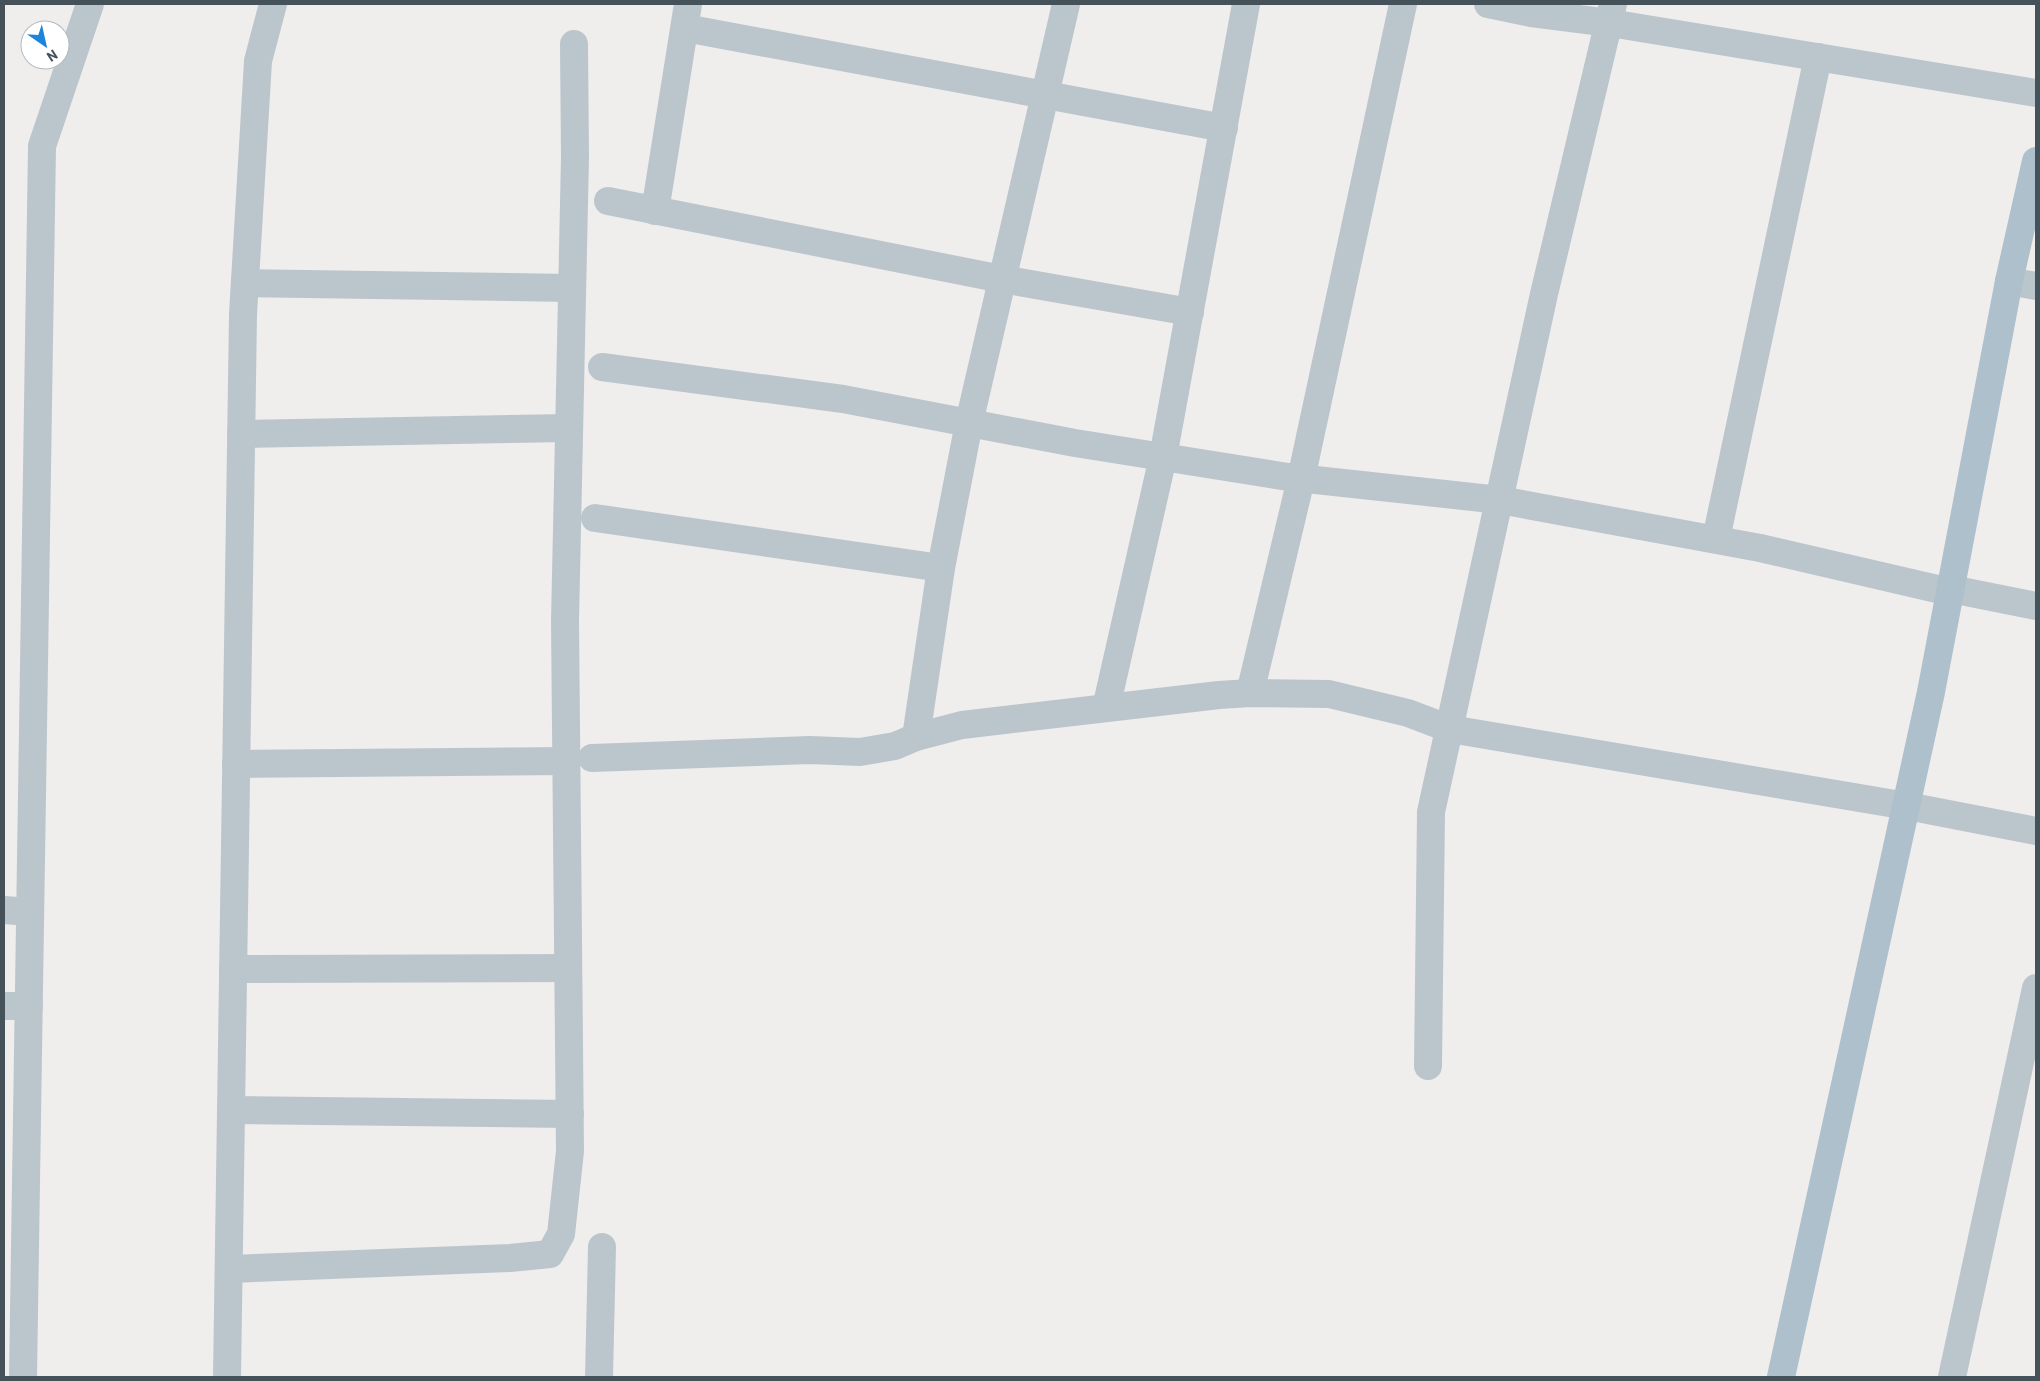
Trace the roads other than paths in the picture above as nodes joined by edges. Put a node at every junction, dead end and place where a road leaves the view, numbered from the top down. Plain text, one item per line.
1 (90, 4) edge
2 (273, 4) edge
3 (1066, 4) edge
4 (1246, 4) edge
5 (1403, 4) edge
6 (1488, 4) edge
7 (1612, 13) edge
8 (686, 16) edge
9 (574, 44) dead end
10 (1818, 57) junction
11 (2036, 93) edge
12 (1045, 95) junction
13 (1224, 128) junction
14 (2036, 162) edge
15 (608, 202) dead end
16 (655, 211) junction
17 (1002, 279) junction
18 (2009, 281) junction
19 (245, 283) junction
20 (2036, 286) edge
21 (572, 288) junction
22 (1190, 312) junction
23 (602, 367) dead end
24 (970, 423) junction
25 (570, 428) junction
26 (241, 434) junction
27 (1163, 457) junction
28 (1301, 479) junction
29 (1500, 500) junction
30 (595, 518) dead end
31 (1716, 539) junction
32 (941, 568) junction
33 (1950, 590) junction
34 (2036, 606) edge
35 (1250, 693) junction
36 (1106, 708) junction
37 (1450, 729) junction
38 (916, 737) junction
39 (579, 760) junction
40 (236, 764) junction
41 (1907, 806) junction
42 (2036, 831) edge
43 (4, 910) edge
44 (30, 912) junction
45 (568, 968) junction
46 (233, 969) junction
47 (2036, 988) edge
48 (16, 1006) edge
49 (1428, 1066) dead end
50 (231, 1110) junction
51 (570, 1114) junction
52 (602, 1247) dead end
53 (229, 1269) junction
54 (24, 1377) edge
55 (227, 1377) edge
56 (599, 1377) edge
57 (1781, 1377) edge
58 (1952, 1377) edge

1 - 44 street
2 - 19 street
3 - 12 street
4 - 13 street
5 - 28 street
6 - 7 street
7 - 10 street
7 - 29 street
8 - 12 street
8 - 16 street
9 - 21 street
10 - 11 street
10 - 31 street
12 - 13 street
12 - 17 street
13 - 22 street
14 - 18 main road
15 - 16 street
16 - 17 street
17 - 22 street
17 - 24 street
18 - 20 street
18 - 33 main road
19 - 21 street
19 - 26 street
21 - 25 street
22 - 27 street
23 - 24 street
24 - 27 street
24 - 32 street
25 - 26 street
25 - 39 street
26 - 40 street
27 - 28 street
27 - 36 street
28 - 29 street
28 - 35 street
29 - 31 street
29 - 37 street
30 - 32 street
31 - 33 street
32 - 38 street
33 - 34 street
33 - 41 main road
35 - 36 street
35 - 37 street
36 - 38 street
37 - 41 street
37 - 49 street
38 - 39 street
39 - 40 street
39 - 45 street
40 - 46 street
41 - 42 street
41 - 57 main road
43 - 44 street
44 - 48 street
45 - 46 street
45 - 51 street
46 - 50 street
47 - 58 street
48 - 54 street
50 - 51 street
50 - 53 street
51 - 53 street
52 - 56 street
53 - 55 street

